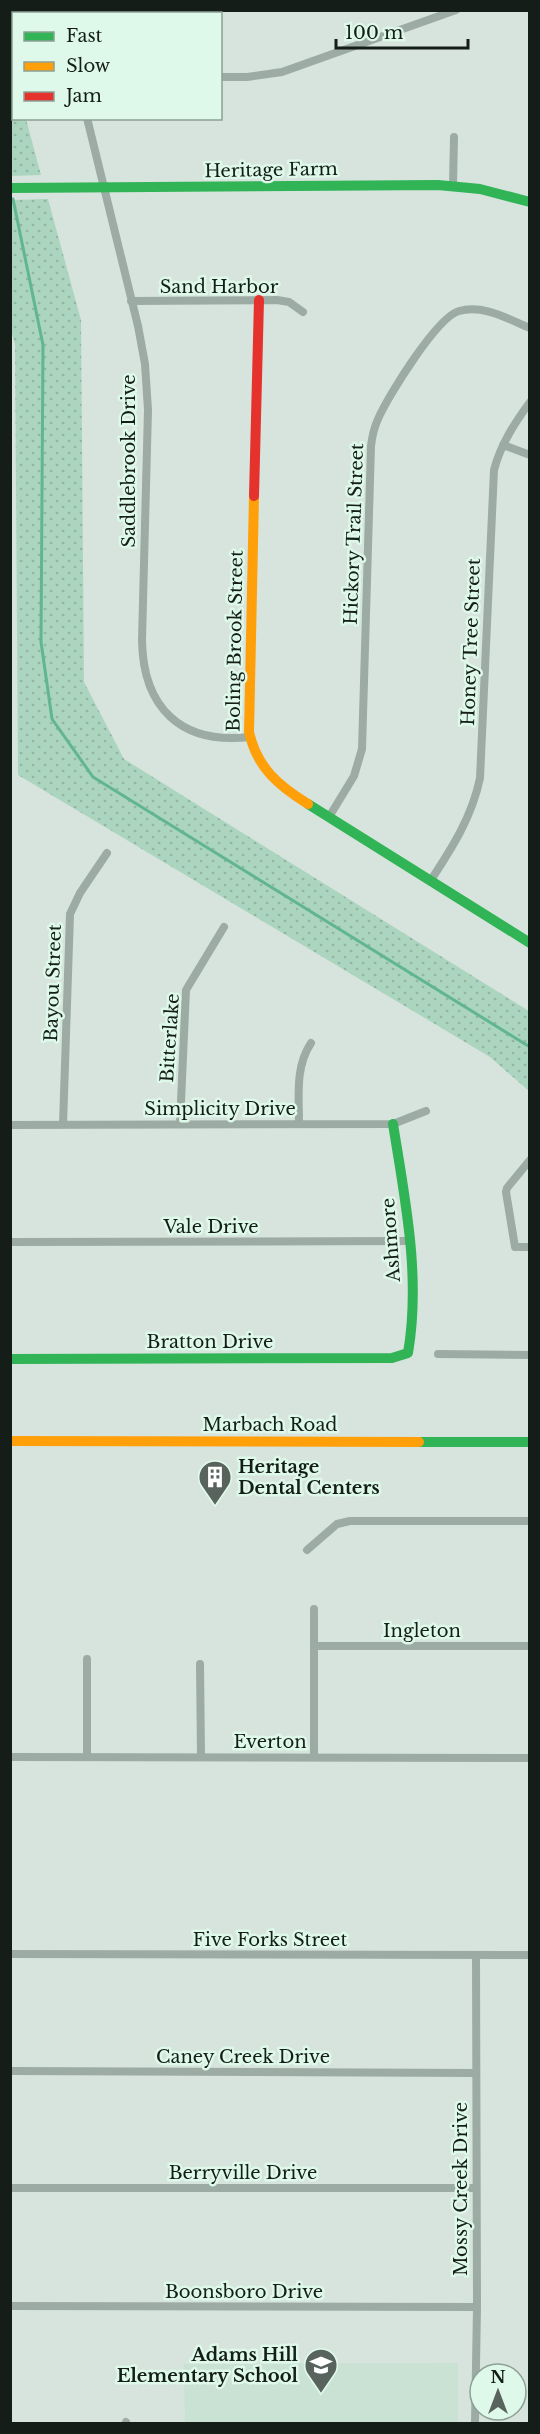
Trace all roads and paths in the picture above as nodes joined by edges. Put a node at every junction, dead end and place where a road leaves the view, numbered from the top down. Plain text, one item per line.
1 (456, 10) edge
2 (222, 77) edge
3 (87, 120) edge
4 (454, 137) dead end
5 (453, 186) junction
6 (10, 188) edge
7 (104, 188) junction
8 (530, 202) edge
9 (260, 300) junction
10 (131, 301) junction
11 (303, 312) dead end
12 (530, 328) edge
13 (530, 402) edge
14 (503, 445) junction
15 (530, 455) edge
16 (250, 736) junction
17 (329, 818) junction
18 (107, 853) dead end
19 (431, 880) junction
20 (224, 927) dead end
21 (530, 943) edge
22 (311, 1043) dead end
23 (426, 1111) dead end
24 (180, 1124) junction
25 (299, 1124) junction
26 (393, 1124) junction
27 (10, 1125) edge
28 (63, 1125) junction
29 (528, 1163) edge
30 (411, 1241) junction
31 (10, 1242) edge
32 (530, 1247) edge
33 (408, 1353) joint
34 (438, 1354) dead end
35 (530, 1354) edge
36 (10, 1359) edge
37 (10, 1441) edge
38 (530, 1442) edge
39 (530, 1521) edge
40 (307, 1550) dead end
41 (314, 1609) dead end
42 (314, 1646) junction
43 (530, 1646) edge
44 (87, 1659) dead end
45 (201, 1664) dead end
46 (10, 1757) edge
47 (87, 1757) junction
48 (201, 1757) junction
49 (314, 1757) junction
50 (530, 1758) edge
51 (10, 1954) edge
52 (476, 1955) junction
53 (530, 1955) edge
54 (10, 2071) edge
55 (476, 2073) junction
56 (10, 2188) edge
57 (476, 2188) junction
58 (10, 2306) edge
59 (477, 2307) junction
60 (475, 2424) edge

1 - 2 street
3 - 7 street, Saddlebrook Drive
4 - 5 street
5 - 7 street, Heritage Farm
5 - 8 street, Heritage Farm
6 - 7 street, Heritage Farm
7 - 10 street, Saddlebrook Drive
9 - 10 street, Sand Harbor
9 - 11 street, Sand Harbor
9 - 16 street, Boling Brook Street
10 - 16 street, Saddlebrook Drive
12 - 17 street, Hickory Trail Street
13 - 14 street, Honey Tree Street
14 - 15 street
14 - 19 street, Honey Tree Street
16 - 17 street, Boling Brook Street
17 - 19 street, Boling Brook Street
18 - 28 street, Bayou Street
19 - 21 street, Boling Brook Street
20 - 24 street, Bitterlake
22 - 25 street
23 - 26 street, Simplicity Drive
24 - 25 street, Simplicity Drive
24 - 28 street, Simplicity Drive
25 - 26 street, Simplicity Drive
26 - 30 street, Ashmore
27 - 28 street, Simplicity Drive
29 - 32 street
30 - 31 street, Vale Drive
30 - 33 street, Ashmore
33 - 36 street, Bratton Drive
34 - 35 street
37 - 38 street, Marbach Road
39 - 40 street
41 - 42 street
42 - 43 street, Ingleton
42 - 49 street
44 - 47 street
45 - 48 street
46 - 47 street, Everton
47 - 48 street, Everton
48 - 49 street, Everton
49 - 50 street, Everton
51 - 52 street, Five Forks Street
52 - 53 street, Five Forks Street
52 - 55 street, Mossy Creek Drive
54 - 55 street, Caney Creek Drive
55 - 57 street, Mossy Creek Drive
56 - 57 street, Berryville Drive
57 - 59 street, Mossy Creek Drive
58 - 59 street, Boonsboro Drive
59 - 60 street, Mossy Creek Drive

